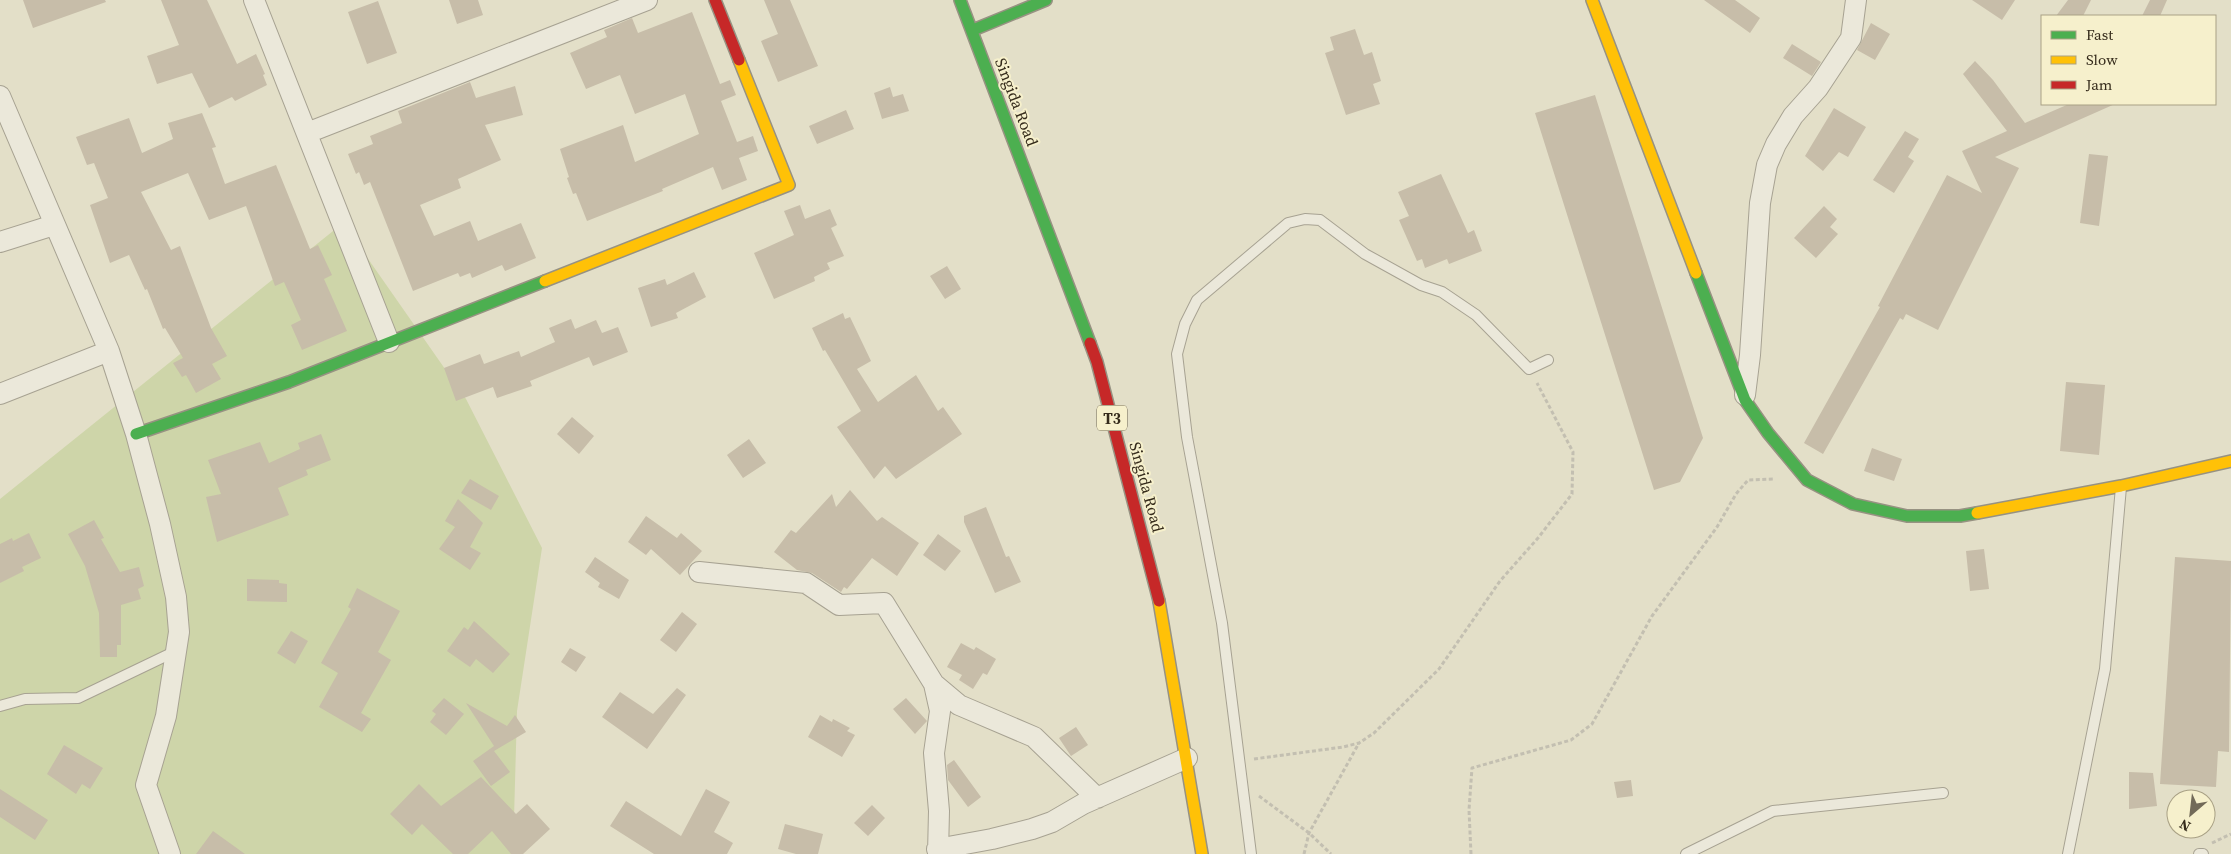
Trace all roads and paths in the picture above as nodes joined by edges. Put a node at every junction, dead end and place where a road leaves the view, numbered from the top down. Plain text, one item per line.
1 (254, 0) edge
2 (647, 0) edge
3 (715, 0) edge
4 (960, 0) edge
5 (1592, 0) edge
6 (1856, 0) edge
7 (1037, 2) edge
8 (973, 30) junction
9 (0, 96) edge
10 (307, 133) junction
11 (54, 226) junction
12 (0, 242) edge
13 (390, 342) junction
14 (108, 351) junction
15 (1548, 360) dead end
16 (1529, 369) junction
17 (0, 394) edge
18 (1745, 400) junction
19 (136, 434) junction
20 (2231, 461) edge
21 (1807, 480) junction
22 (2121, 486) junction
23 (699, 572) dead end
24 (176, 652) junction
25 (934, 684) junction
26 (0, 706) edge
27 (1359, 743) junction
28 (1187, 758) junction
29 (1239, 762) junction
30 (1242, 784) junction
31 (1943, 793) dead end
32 (1097, 798) junction
33 (1309, 833) junction
34 (937, 852) edge
35 (170, 854) edge
36 (1202, 854) edge
37 (1251, 854) edge
38 (1304, 854) edge
39 (1331, 854) edge
40 (1472, 854) edge
41 (1686, 854) edge
42 (2068, 854) edge
43 (2199, 854) edge
44 (2203, 854) edge

1 - 10 street
2 - 10 street
3 - 13 main road
4 - 8 main road, Singida Road / T3
5 - 18 main road
6 - 18 street
7 - 8 main road
8 - 28 main road, Singida Road / T3
9 - 11 street
10 - 13 street
11 - 12 street
11 - 14 street
13 - 19 main road
14 - 17 street
14 - 19 street
15 - 16 lane
16 - 27 path
16 - 29 lane
18 - 21 main road
19 - 24 street
20 - 22 main road
21 - 22 main road
21 - 40 path
22 - 42 lane
23 - 25 street
24 - 26 lane
24 - 35 street
25 - 32 street
25 - 34 street
27 - 29 path
27 - 33 path
28 - 32 street
28 - 36 main road, Singida Road / T3
29 - 30 lane
30 - 33 path
30 - 37 lane
31 - 41 lane
32 - 34 street
33 - 38 path
33 - 39 path
43 - 44 lane

